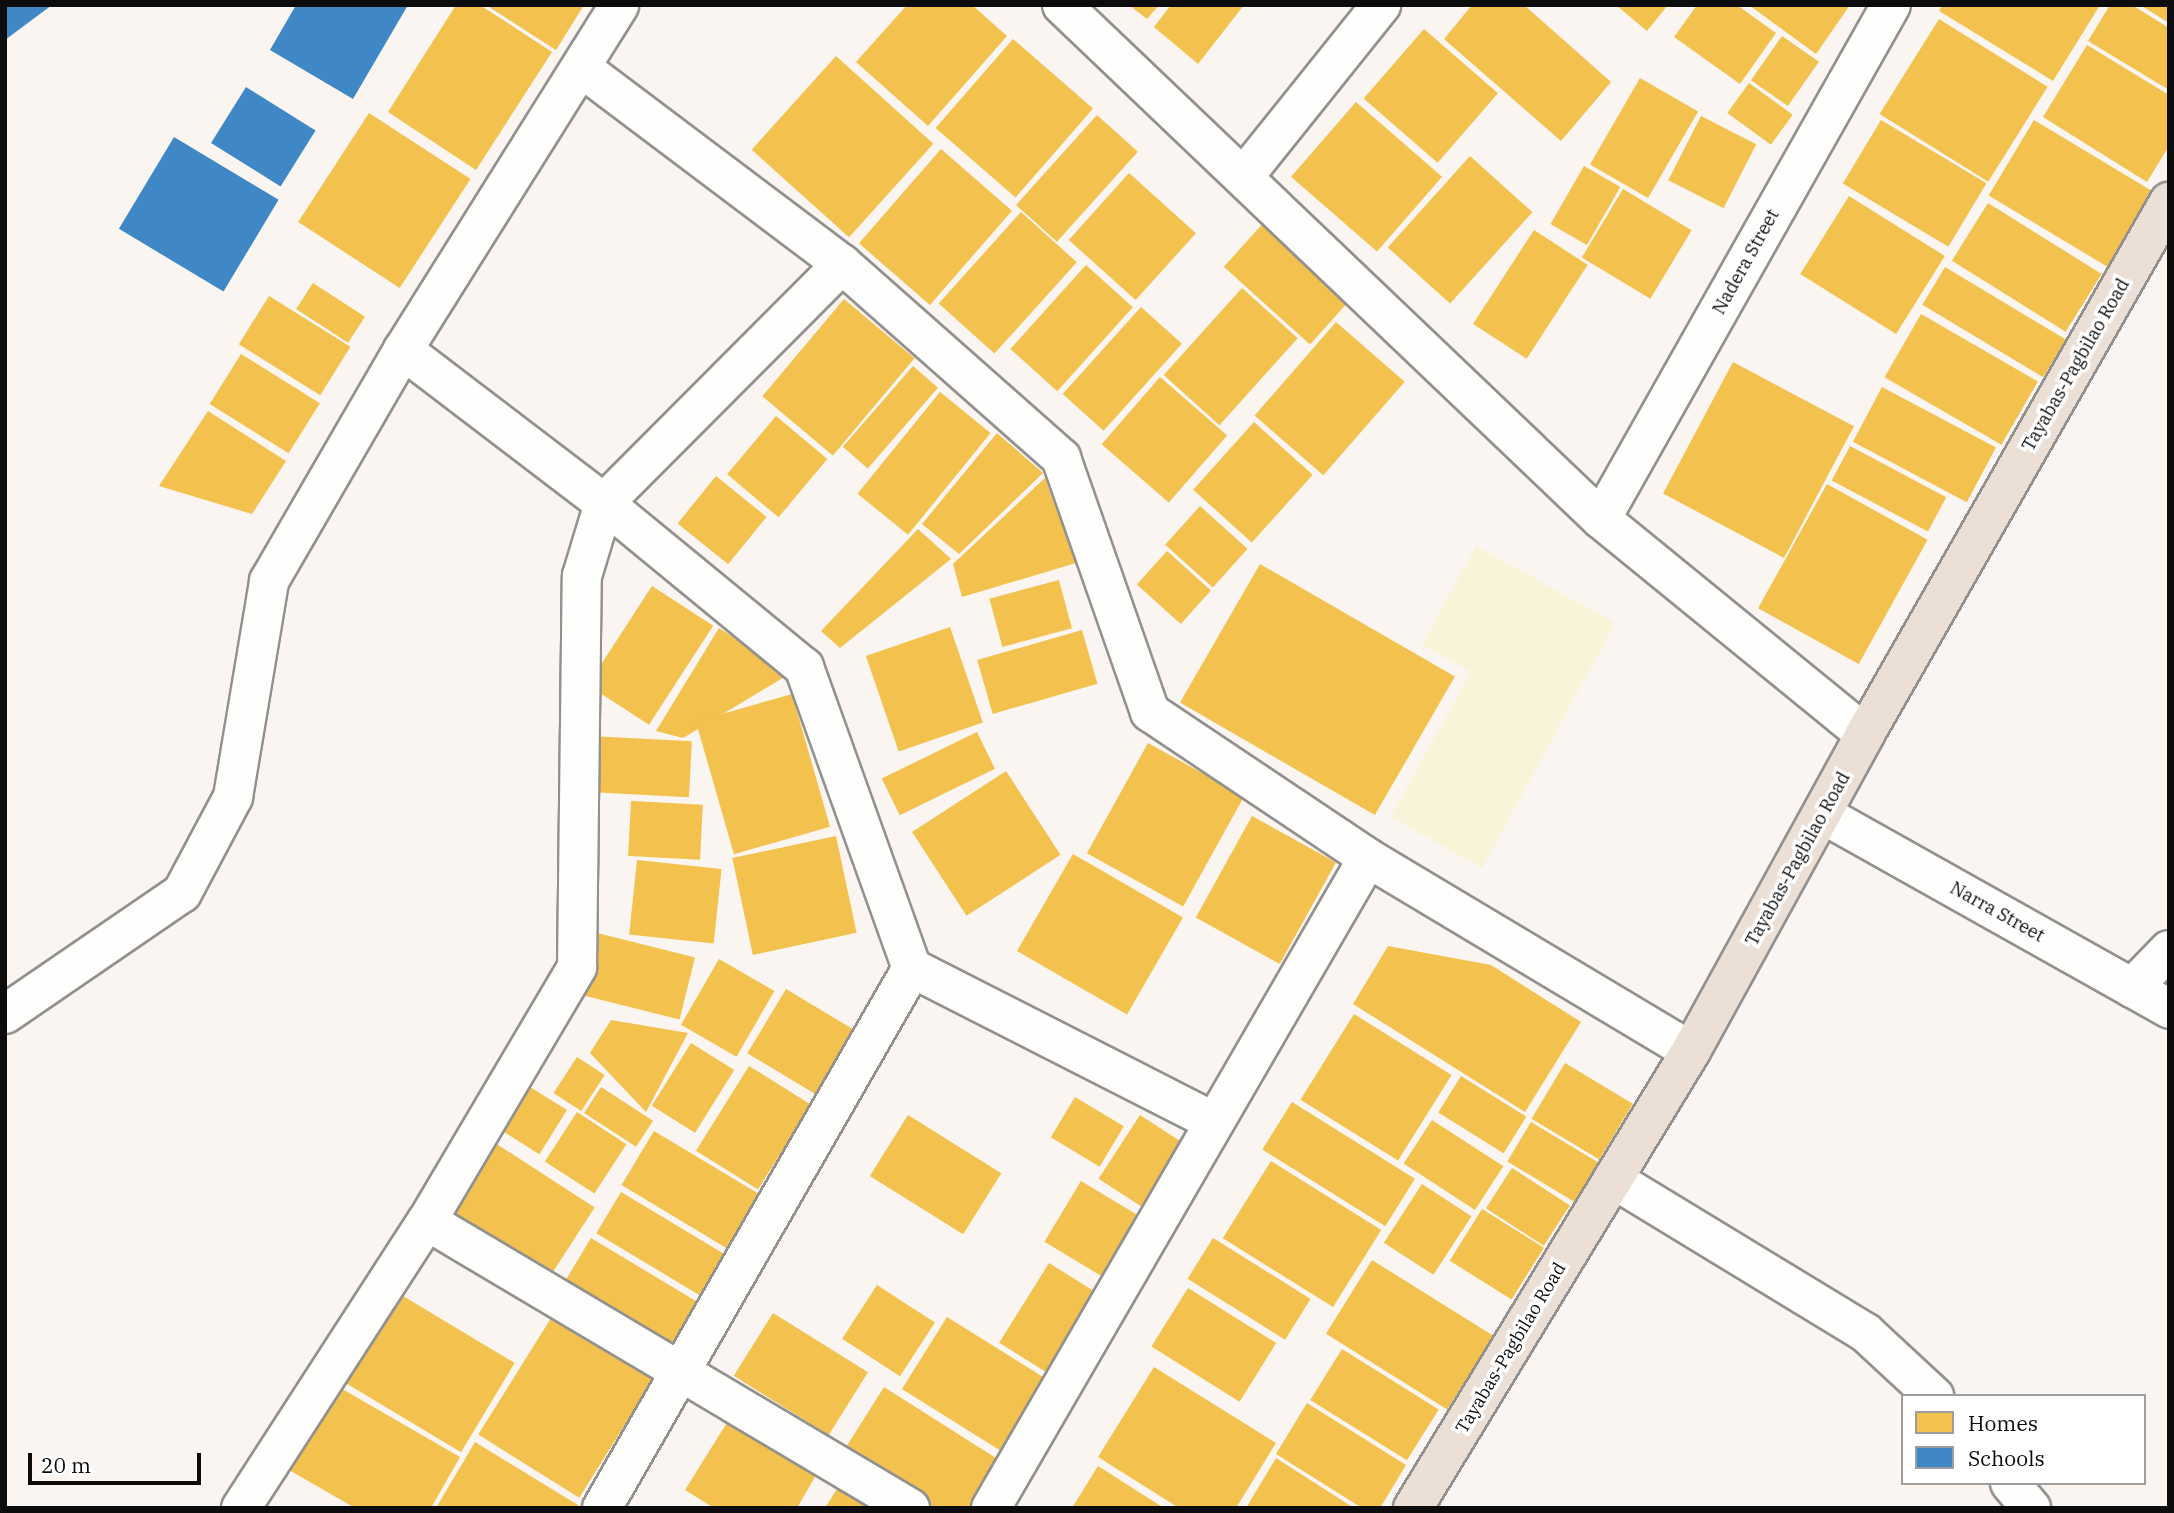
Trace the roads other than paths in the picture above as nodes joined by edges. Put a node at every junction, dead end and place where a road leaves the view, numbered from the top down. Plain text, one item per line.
1 (619, 5) edge
2 (1062, 5) edge
3 (1381, 5) edge
4 (1891, 5) edge
5 (583, 69) junction
6 (1245, 175) junction
7 (2169, 202) edge
8 (842, 264) junction
9 (403, 350) junction
10 (604, 503) junction
11 (1601, 519) junction
12 (1865, 734) junction
13 (1824, 815) junction
14 (1368, 858) junction
15 (2169, 950) edge
16 (912, 968) junction
17 (2132, 988) junction
18 (2169, 1009) edge
19 (5, 1014) edge
20 (1691, 1051) junction
21 (1214, 1122) junction
22 (1613, 1179) junction
23 (427, 1221) junction
24 (680, 1372) junction
25 (1932, 1394) edge
26 (2012, 1485) edge
27 (241, 1508) edge
28 (602, 1508) edge
29 (910, 1508) edge
30 (990, 1508) edge
31 (1413, 1508) edge
32 (2031, 1508) edge

1 - 5 street
2 - 6 street
3 - 6 street
4 - 11 street, Nadera Street
5 - 8 street
5 - 9 street
6 - 11 street
7 - 12 main road, Tayabas-Pagbilao Road
8 - 10 street
8 - 14 street
9 - 10 street
9 - 19 street
10 - 16 street
10 - 23 street
11 - 12 street
12 - 13 main road, Tayabas-Pagbilao Road
13 - 17 street, Narra Street
13 - 20 main road, Tayabas-Pagbilao Road
14 - 20 street
14 - 21 street
15 - 17 street
16 - 21 street
16 - 24 street
17 - 18 street, Narra Street
20 - 22 main road, Tayabas-Pagbilao Road
21 - 30 street
22 - 25 street
22 - 31 main road, Tayabas-Pagbilao Road
23 - 24 street
23 - 27 street
24 - 28 street
24 - 29 street
26 - 32 street

